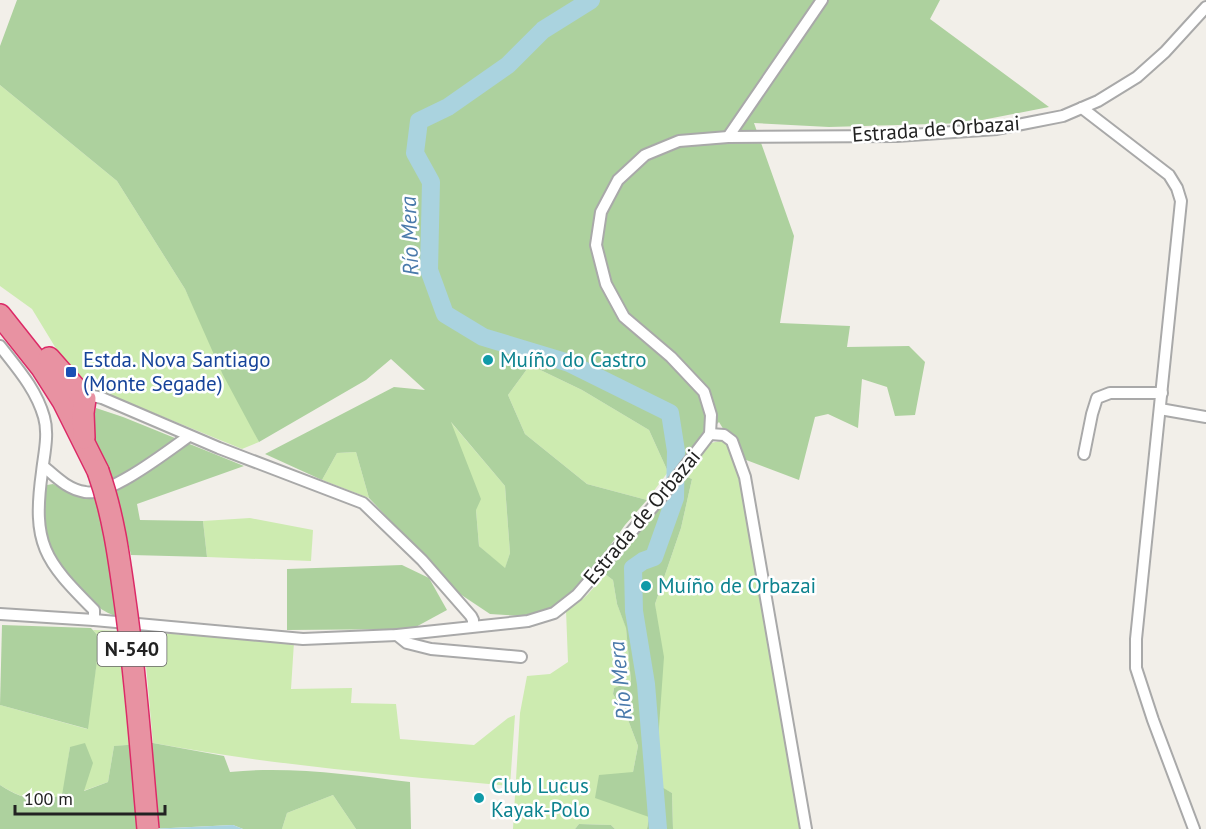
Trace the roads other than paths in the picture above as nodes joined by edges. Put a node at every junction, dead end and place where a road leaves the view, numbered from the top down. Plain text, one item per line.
1 (822, 0) edge
2 (1206, 7) edge
3 (1082, 108) junction
4 (728, 137) junction
5 (0, 305) edge
6 (0, 315) edge
7 (0, 346) edge
8 (35, 374) junction
9 (1162, 393) junction
10 (86, 399) junction
11 (1160, 410) junction
12 (1206, 417) edge
13 (710, 435) junction
14 (189, 436) junction
15 (85, 442) junction
16 (1084, 454) dead end
17 (43, 466) junction
18 (0, 614) edge
19 (94, 620) junction
20 (473, 626) junction
21 (397, 635) junction
22 (521, 657) dead end
23 (148, 829) edge
24 (806, 829) edge
25 (1194, 829) edge

1 - 4 street
2 - 3 street, Estrada de Orbazai
3 - 4 street, Estrada de Orbazai
3 - 9 street
4 - 13 street, Estrada de Orbazai
5 - 10 highway
6 - 8 highway, N-540
7 - 8 street
8 - 15 highway, N-540
8 - 17 street
9 - 11 street
9 - 16 street
10 - 14 street
10 - 15 highway
11 - 12 street
11 - 25 street
13 - 20 street, Estrada de Orbazai
13 - 24 street
14 - 17 street
14 - 20 street
15 - 23 highway, N-540, bridge
17 - 19 street
18 - 19 street, Estrada de Orbazai
19 - 21 street, Estrada de Orbazai
20 - 21 street, Estrada de Orbazai
21 - 22 street

